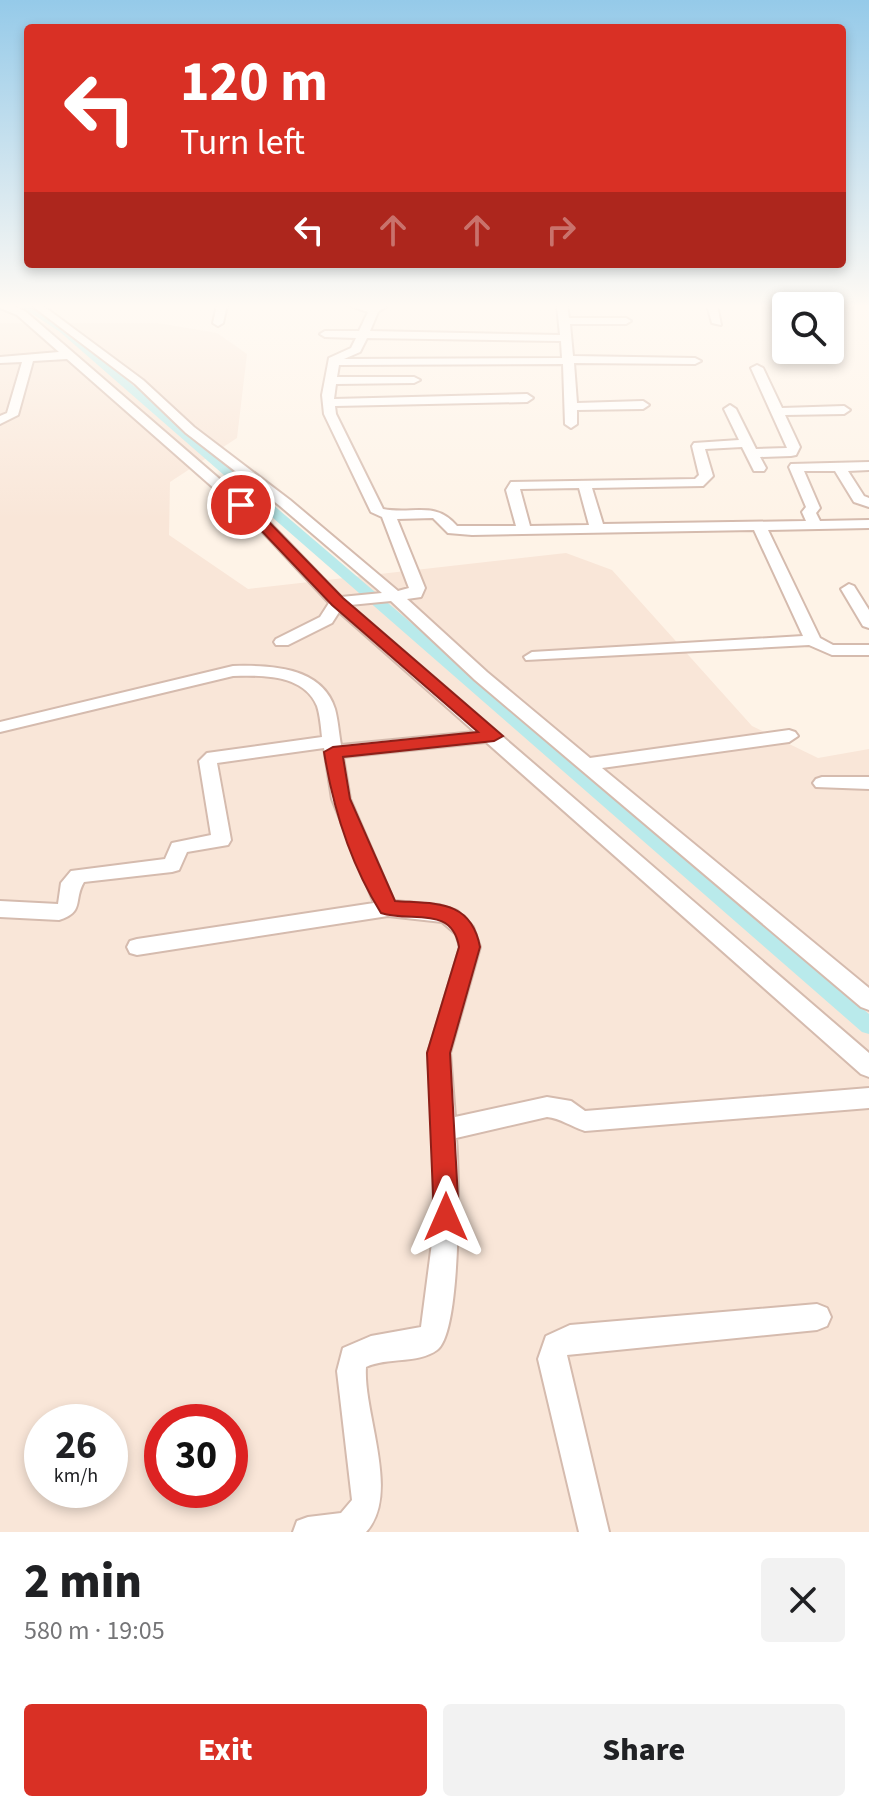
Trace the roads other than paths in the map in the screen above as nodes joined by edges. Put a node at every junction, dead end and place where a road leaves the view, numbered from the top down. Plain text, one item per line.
1 (23, 376) edge
2 (93, 376) edge
3 (132, 376) edge
4 (331, 376) edge
5 (568, 376) edge
6 (761, 376) edge
7 (414, 380) dead end
8 (330, 381) junction
9 (527, 398) dead end
10 (328, 403) junction
11 (643, 405) dead end
12 (570, 407) junction
13 (730, 409) dead end
14 (844, 410) dead end
15 (779, 412) junction
16 (0, 420) edge
17 (571, 424) dead end
18 (750, 448) junction
19 (869, 466) edge
20 (839, 467) junction
21 (759, 468) dead end
22 (584, 483) junction
23 (869, 503) edge
24 (388, 515) junction
25 (869, 524) edge
26 (815, 526) junction
27 (760, 528) junction
28 (597, 529) junction
29 (524, 530) junction
30 (849, 589) dead end
31 (390, 598) junction
32 (342, 601) junction
33 (869, 623) edge
34 (813, 640) junction
35 (282, 642) dead end
36 (869, 650) edge
37 (532, 657) dead end
38 (0, 727) edge
39 (494, 736) junction
40 (789, 736) dead end
41 (333, 747) junction
42 (589, 764) junction
43 (822, 783) dead end
44 (869, 783) edge
45 (388, 908) junction
46 (0, 909) edge
47 (137, 947) dead end
48 (869, 1001) edge
49 (869, 1067) edge
50 (869, 1098) edge
51 (444, 1130) junction
52 (817, 1317) dead end
53 (308, 1532) edge
54 (594, 1532) edge

1 - 16 street
2 - 32 street
3 - 31 street
4 - 8 street
5 - 12 street
6 - 15 street
7 - 8 street
8 - 10 street
9 - 10 street
10 - 24 street
11 - 12 street
12 - 17 street
13 - 18 street
14 - 15 street
15 - 18 street
18 - 21 street
18 - 22 street
19 - 20 street
20 - 23 street
20 - 26 street
22 - 28 street
22 - 29 street
24 - 29 street
24 - 31 street
25 - 26 street
26 - 27 street
27 - 28 street
27 - 34 street
28 - 29 street
30 - 33 street
31 - 32 street
31 - 42 street
32 - 35 street
32 - 39 street
34 - 36 street
34 - 37 street
38 - 41 street
39 - 41 street
39 - 49 street
40 - 42 street
41 - 45 street
41 - 46 street
42 - 48 street
43 - 44 street
45 - 47 street
45 - 51 street
50 - 51 street
51 - 53 street
52 - 54 street

